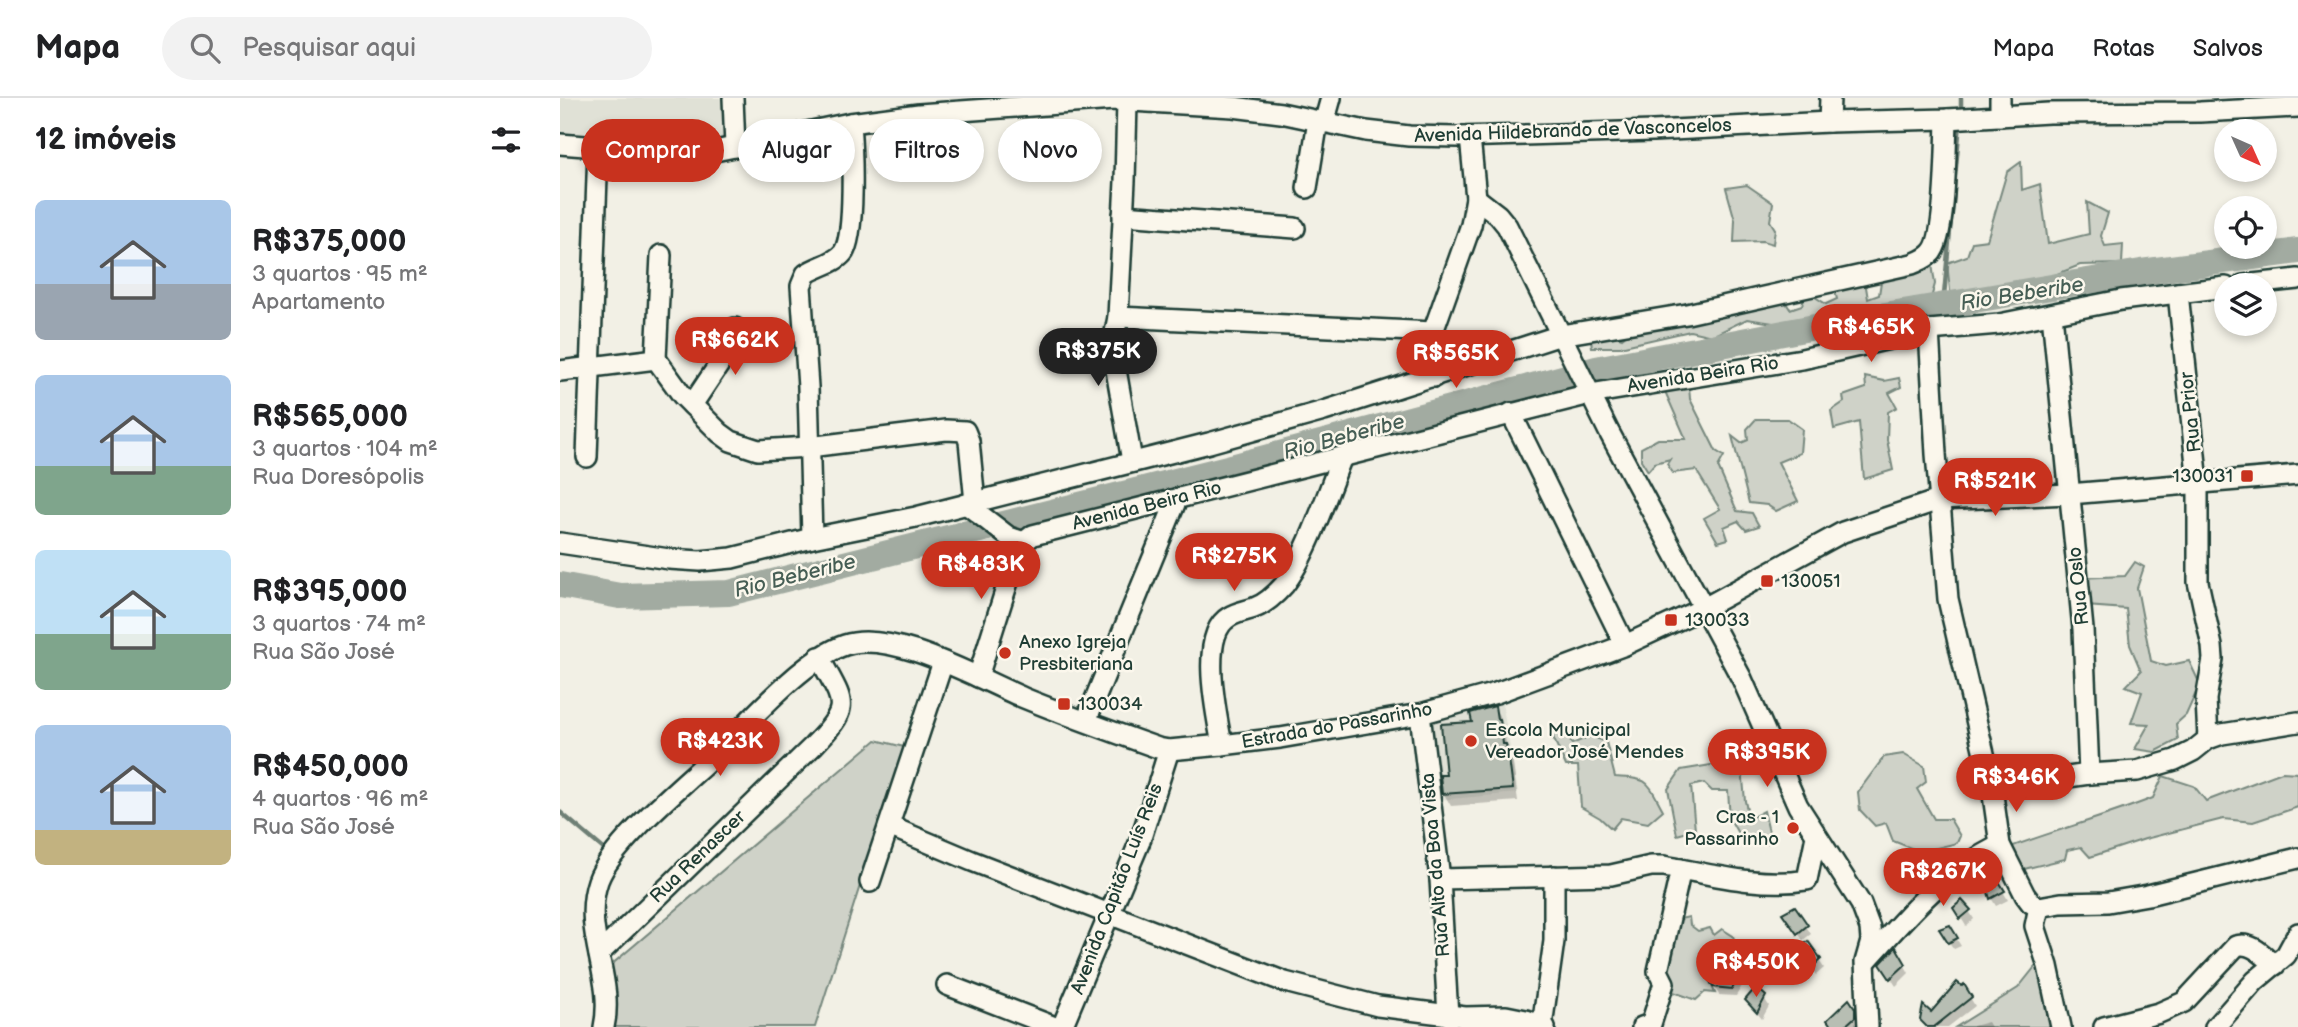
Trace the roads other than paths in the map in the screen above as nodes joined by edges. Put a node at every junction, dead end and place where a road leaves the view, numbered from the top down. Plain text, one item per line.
1 (733, 98) edge
2 (1331, 98) edge
3 (1830, 98) edge
4 (1118, 100) edge
5 (1048, 102) edge
6 (2259, 103) edge
7 (925, 106) edge
8 (2049, 106) edge
9 (2000, 107) edge
10 (2298, 107) edge
11 (1955, 119) junction
12 (1321, 122) junction
13 (1829, 122) junction
14 (855, 123) edge
15 (1471, 137) junction
16 (560, 144) edge
17 (738, 146) edge
18 (581, 147) edge
19 (735, 147) junction
20 (724, 149) edge
21 (597, 182) edge
22 (853, 182) edge
23 (1307, 188) dead end
24 (1476, 198) junction
25 (1123, 215) junction
26 (1295, 228) dead end
27 (662, 255) dead end
28 (2298, 279) edge
29 (2277, 281) edge
30 (2214, 288) edge
31 (2178, 293) junction
32 (2052, 314) junction
33 (1118, 317) junction
34 (735, 328) dead end
35 (1929, 330) junction
36 (1433, 332) junction
37 (1564, 340) junction
38 (656, 359) junction
39 (590, 368) junction
40 (560, 372) edge
41 (1434, 377) junction
42 (1588, 388) junction
43 (692, 405) junction
44 (1511, 413) junction
45 (809, 447) junction
46 (587, 457) dead end
47 (1342, 457) junction
48 (1132, 461) junction
49 (2298, 475) edge
50 (2198, 483) junction
51 (2069, 494) junction
52 (1177, 499) junction
53 (1939, 500) junction
54 (973, 506) junction
55 (812, 538) junction
56 (1020, 539) junction
57 (560, 543) edge
58 (1704, 608) junction
59 (1625, 645) junction
60 (819, 657) junction
61 (943, 663) junction
62 (978, 677) junction
63 (1420, 714) junction
64 (1086, 721) junction
65 (2298, 722) edge
66 (2208, 739) junction
67 (1222, 745) junction
68 (1169, 750) junction
69 (2089, 774) junction
70 (1992, 788) junction
71 (889, 826) junction
72 (1816, 836) junction
73 (2000, 845) junction
74 (2298, 858) edge
75 (1681, 869) junction
76 (1554, 876) junction
77 (1440, 879) junction
78 (870, 883) dead end
79 (2032, 901) junction
80 (1111, 914) junction
81 (2298, 933) edge
82 (599, 954) junction
83 (1865, 962) junction
84 (2275, 964) junction
85 (947, 985) dead end
86 (1448, 1016) junction
87 (1543, 1026) edge
88 (604, 1027) edge
89 (1055, 1027) edge
90 (1062, 1027) edge
91 (1642, 1027) edge
92 (1868, 1027) edge
93 (2061, 1027) edge
94 (2104, 1027) edge
95 (2215, 1027) edge

1 - 19 street
2 - 12 street
3 - 13 street
4 - 5 street, Avenida Hildebrando de Vasconcelos
4 - 12 street, Avenida Hildebrando de Vasconcelos
4 - 25 street
5 - 7 street, Avenida Hildebrando de Vasconcelos
6 - 8 street, Avenida Hildebrando de Vasconcelos
6 - 10 street, Avenida Hildebrando de Vasconcelos
7 - 14 street, Avenida Hildebrando de Vasconcelos
8 - 9 street, Avenida Hildebrando de Vasconcelos
9 - 11 street, Avenida Hildebrando de Vasconcelos
11 - 13 street, Avenida Hildebrando de Vasconcelos
11 - 37 street
12 - 15 street, Avenida Hildebrando de Vasconcelos
12 - 23 street
13 - 15 street, Avenida Hildebrando de Vasconcelos
15 - 24 street
16 - 18 street, Avenida Hildebrando de Vasconcelos
17 - 19 street, Avenida Hildebrando de Vasconcelos
19 - 20 street, Avenida Hildebrando de Vasconcelos
21 - 39 street
22 - 45 street
24 - 36 street
24 - 37 street
25 - 26 street
25 - 33 street
27 - 38 street
28 - 29 street
30 - 31 street, Avenida Beira Rio
31 - 32 street, Avenida Beira Rio
31 - 50 street, Rua Prior
32 - 35 street, Avenida Beira Rio
32 - 51 street, Rua Oslo
33 - 36 street
33 - 48 street
34 - 43 street
35 - 42 street, Avenida Beira Rio
35 - 53 street
36 - 41 street
37 - 41 street
37 - 42 street
38 - 39 street
38 - 43 street
39 - 40 street
39 - 46 street
41 - 48 street
42 - 44 street, Avenida Beira Rio
42 - 58 street
43 - 45 street
44 - 47 street, Avenida Beira Rio
44 - 59 street
45 - 54 street
45 - 55 street
47 - 52 street, Avenida Beira Rio
47 - 67 street
48 - 54 street
49 - 50 street, Estrada do Passarinho
50 - 51 street, Estrada do Passarinho
50 - 66 street, Rua Prior
51 - 53 street, Estrada do Passarinho
51 - 69 street, Rua Oslo
52 - 56 street, Avenida Beira Rio
52 - 64 street
53 - 58 street, Estrada do Passarinho
53 - 70 street
54 - 55 street
54 - 56 street
55 - 57 street
56 - 62 street
58 - 59 street, Estrada do Passarinho
58 - 72 street
59 - 63 street, Estrada do Passarinho
60 - 61 street, Estrada do Passarinho
60 - 82 street, Estrada do Passarinho
60 - 82 street, Rua Renascer
61 - 62 street, Estrada do Passarinho
61 - 71 street
62 - 64 street, Estrada do Passarinho
63 - 67 street, Estrada do Passarinho
63 - 77 street, Rua Alto da Boa Vista
64 - 68 street, Estrada do Passarinho
65 - 66 street
66 - 69 street
67 - 68 street, Estrada do Passarinho
68 - 80 street, Avenida Capitão Luís Reis
69 - 70 street
70 - 73 street
71 - 78 street
71 - 80 street
72 - 75 street
72 - 83 street
73 - 79 street
73 - 83 street
74 - 79 street
75 - 76 street
75 - 91 street
76 - 77 street
76 - 87 street
77 - 86 street, Rua Alto da Boa Vista
79 - 93 street
80 - 86 street
80 - 90 street, Avenida Capitão Luís Reis
81 - 84 street
82 - 88 street, Estrada do Passarinho
83 - 92 street
84 - 94 street
84 - 95 street
85 - 89 street
86 - 87 street

